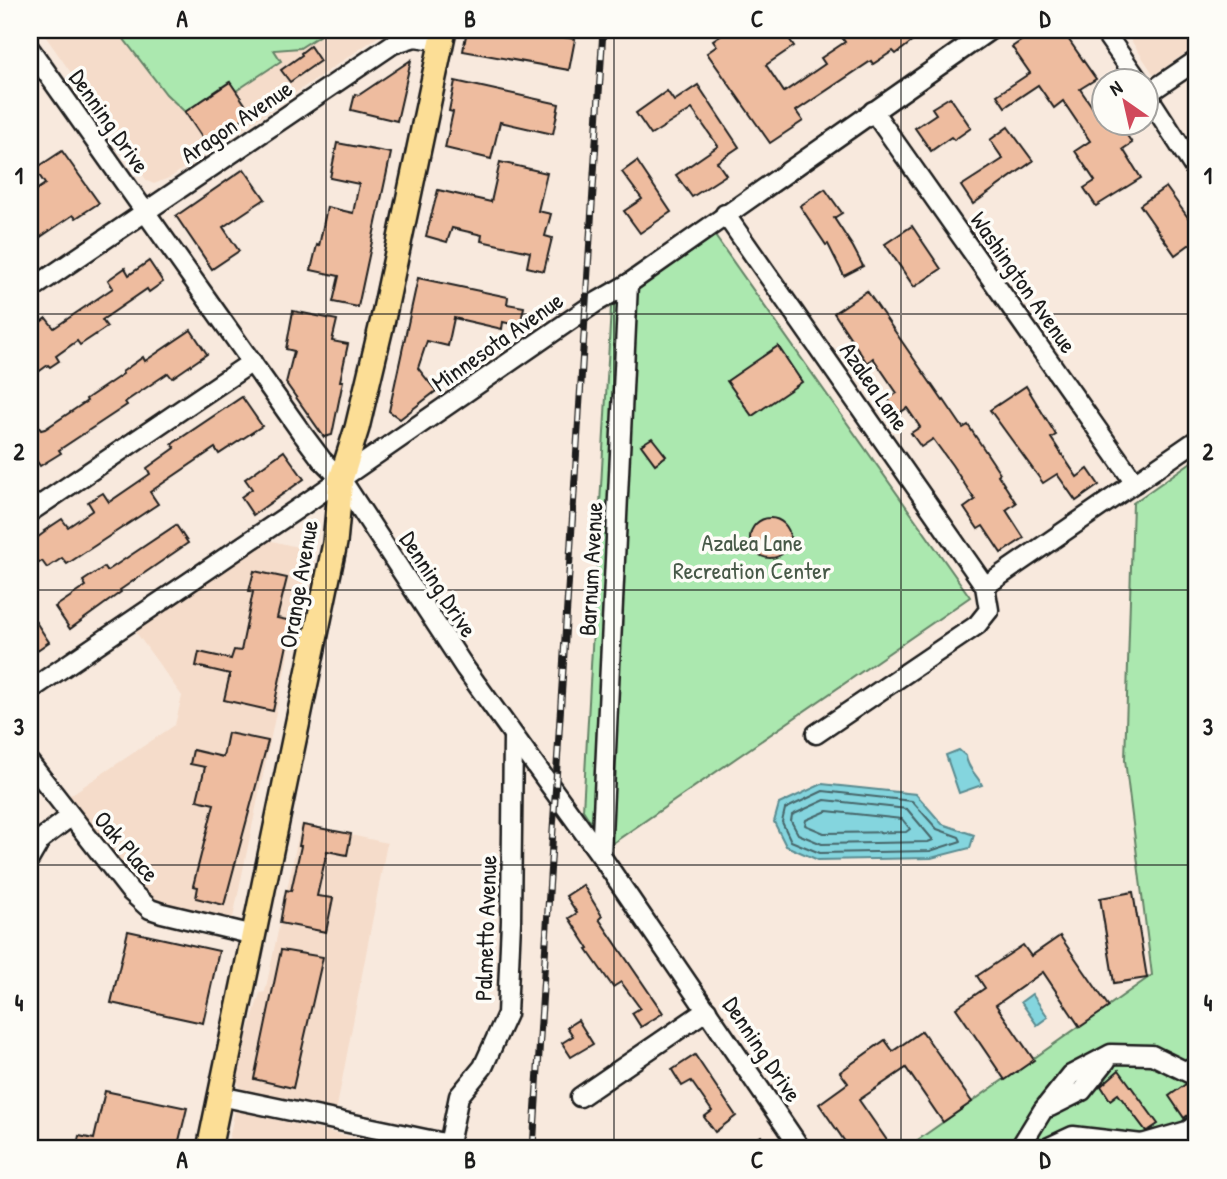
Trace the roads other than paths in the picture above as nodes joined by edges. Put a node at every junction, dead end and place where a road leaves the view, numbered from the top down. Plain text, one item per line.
1 (990, 30) edge
2 (1103, 30) edge
3 (442, 36) edge
4 (30, 50) edge
5 (1197, 60) edge
6 (1128, 66) edge
7 (1160, 85) edge
8 (873, 111) junction
9 (1160, 114) edge
10 (1197, 172) edge
11 (144, 213) junction
12 (725, 214) junction
13 (628, 284) junction
14 (30, 290) edge
15 (252, 362) junction
16 (1197, 440) edge
17 (341, 479) junction
18 (1135, 483) junction
19 (30, 512) edge
20 (985, 586) junction
21 (30, 690) edge
22 (816, 734) dead end
23 (513, 736) junction
24 (30, 763) edge
25 (70, 817) junction
26 (601, 856) junction
27 (30, 858) edge
28 (254, 935) junction
29 (707, 1010) junction
30 (1197, 1077) edge
31 (220, 1096) junction
32 (580, 1097) dead end
33 (1197, 1124) edge
34 (449, 1147) edge
35 (209, 1149) edge
36 (802, 1149) edge
37 (1019, 1149) edge
38 (1045, 1149) edge

1 - 8 street, Minnesota Avenue
2 - 6 street
3 - 11 street, Aragon Avenue
3 - 17 main road, Orange Avenue
4 - 11 street, Denning Drive
5 - 7 street
8 - 12 street, Minnesota Avenue
8 - 18 street, Washington Avenue
9 - 10 street
11 - 14 street, Aragon Avenue
11 - 15 street, Denning Drive
12 - 13 street, Minnesota Avenue
12 - 20 street, Azalea Lane
13 - 17 street, Minnesota Avenue
13 - 26 street, Barnum Avenue
15 - 17 street, Denning Drive
15 - 19 street
16 - 18 street
17 - 21 street, Minnesota Avenue
17 - 23 street, Denning Drive
17 - 28 main road, Orange Avenue
18 - 20 street
20 - 22 street
23 - 26 street, Denning Drive
23 - 34 street, Palmetto Avenue
24 - 25 street, Oak Place
25 - 27 street
25 - 28 street, Oak Place
26 - 29 street, Denning Drive
28 - 31 main road, Orange Avenue
29 - 32 street
29 - 36 street, Denning Drive
30 - 37 street
31 - 34 street
31 - 35 main road, Orange Avenue
33 - 38 street

